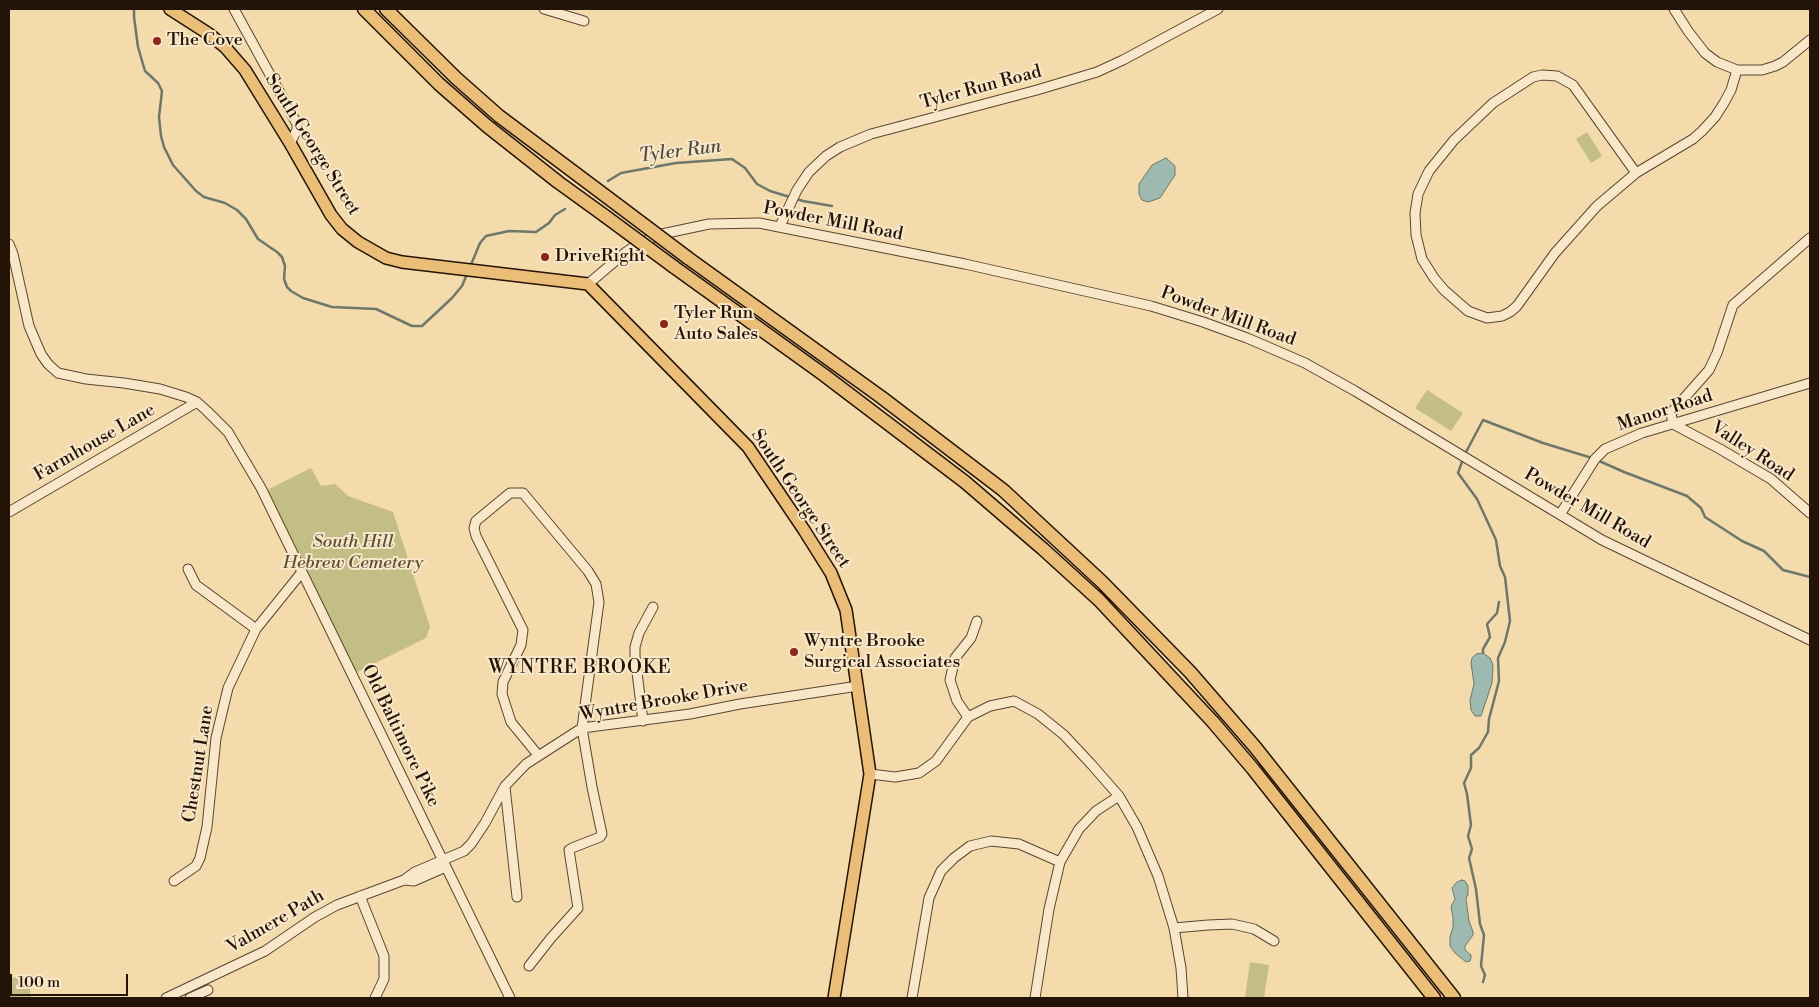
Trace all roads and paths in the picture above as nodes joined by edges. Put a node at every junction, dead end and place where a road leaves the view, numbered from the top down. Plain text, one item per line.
1 (170, 9) edge
2 (234, 9) edge
3 (364, 9) edge
4 (386, 9) edge
5 (544, 9) edge
6 (1218, 9) edge
7 (1674, 9) edge
8 (584, 21) dead end
9 (1810, 40) edge
10 (1737, 70) junction
11 (290, 143) junction
12 (1636, 173) junction
13 (780, 226) junction
14 (1810, 238) edge
15 (9, 244) edge
16 (588, 284) junction
17 (1810, 384) edge
18 (197, 402) junction
19 (1674, 424) junction
20 (9, 512) edge
21 (1810, 512) edge
22 (1561, 513) junction
23 (188, 569) dead end
24 (302, 572) junction
25 (653, 607) dead end
26 (977, 622) dead end
27 (256, 629) junction
28 (1810, 640) edge
29 (858, 686) junction
30 (968, 717) junction
31 (643, 721) junction
32 (582, 728) junction
33 (538, 755) junction
34 (870, 774) junction
35 (504, 786) junction
36 (1119, 796) junction
37 (1060, 862) junction
38 (444, 863) junction
39 (174, 881) dead end
40 (360, 896) junction
41 (517, 896) dead end
42 (1174, 928) junction
43 (1274, 941) dead end
44 (528, 966) dead end
45 (205, 980) junction
46 (210, 994) edge
47 (166, 998) edge
48 (190, 998) edge
49 (375, 998) edge
50 (510, 998) edge
51 (834, 998) edge
52 (912, 998) edge
53 (1035, 998) edge
54 (1183, 998) edge
55 (1434, 998) edge
56 (1454, 998) edge

1 - 11 main road, South George Street
2 - 11 street
3 - 55 highway, bridge
4 - 56 highway, bridge
5 - 8 street
6 - 13 street, Tyler Run Road
7 - 10 street
9 - 10 street
10 - 12 street
11 - 16 main road, South George Street
12 - 12 street
13 - 16 street, Powder Mill Road
13 - 22 street, Powder Mill Road
14 - 19 street
15 - 18 street
16 - 29 main road, South George Street
17 - 19 street, Manor Road
18 - 20 street, Farmhouse Lane
18 - 24 street, Old Baltimore Pike
19 - 21 street, Valley Road
19 - 22 street, Manor Road
22 - 28 street, Powder Mill Road
23 - 27 street
24 - 27 street, Chestnut Lane
24 - 38 street, Old Baltimore Pike
25 - 31 street
26 - 30 street
27 - 39 street, Chestnut Lane
29 - 31 street, Wyntre Brooke Drive
29 - 34 main road, South George Street
30 - 34 street
30 - 36 street
31 - 32 street, Wyntre Brooke Drive
32 - 33 street, Wyntre Brooke Drive
32 - 33 street
32 - 44 street
33 - 35 street, Wyntre Brooke Drive
34 - 51 main road, South George Street
35 - 38 street, Wyntre Brooke Drive
35 - 41 street
36 - 37 street
36 - 42 street
37 - 52 street
37 - 53 street
38 - 40 street, Valmere Path
38 - 50 street, Old Baltimore Pike
40 - 45 street, Valmere Path
40 - 49 street
42 - 43 street
42 - 54 street
45 - 46 street
45 - 47 street, Valmere Path
46 - 48 street

